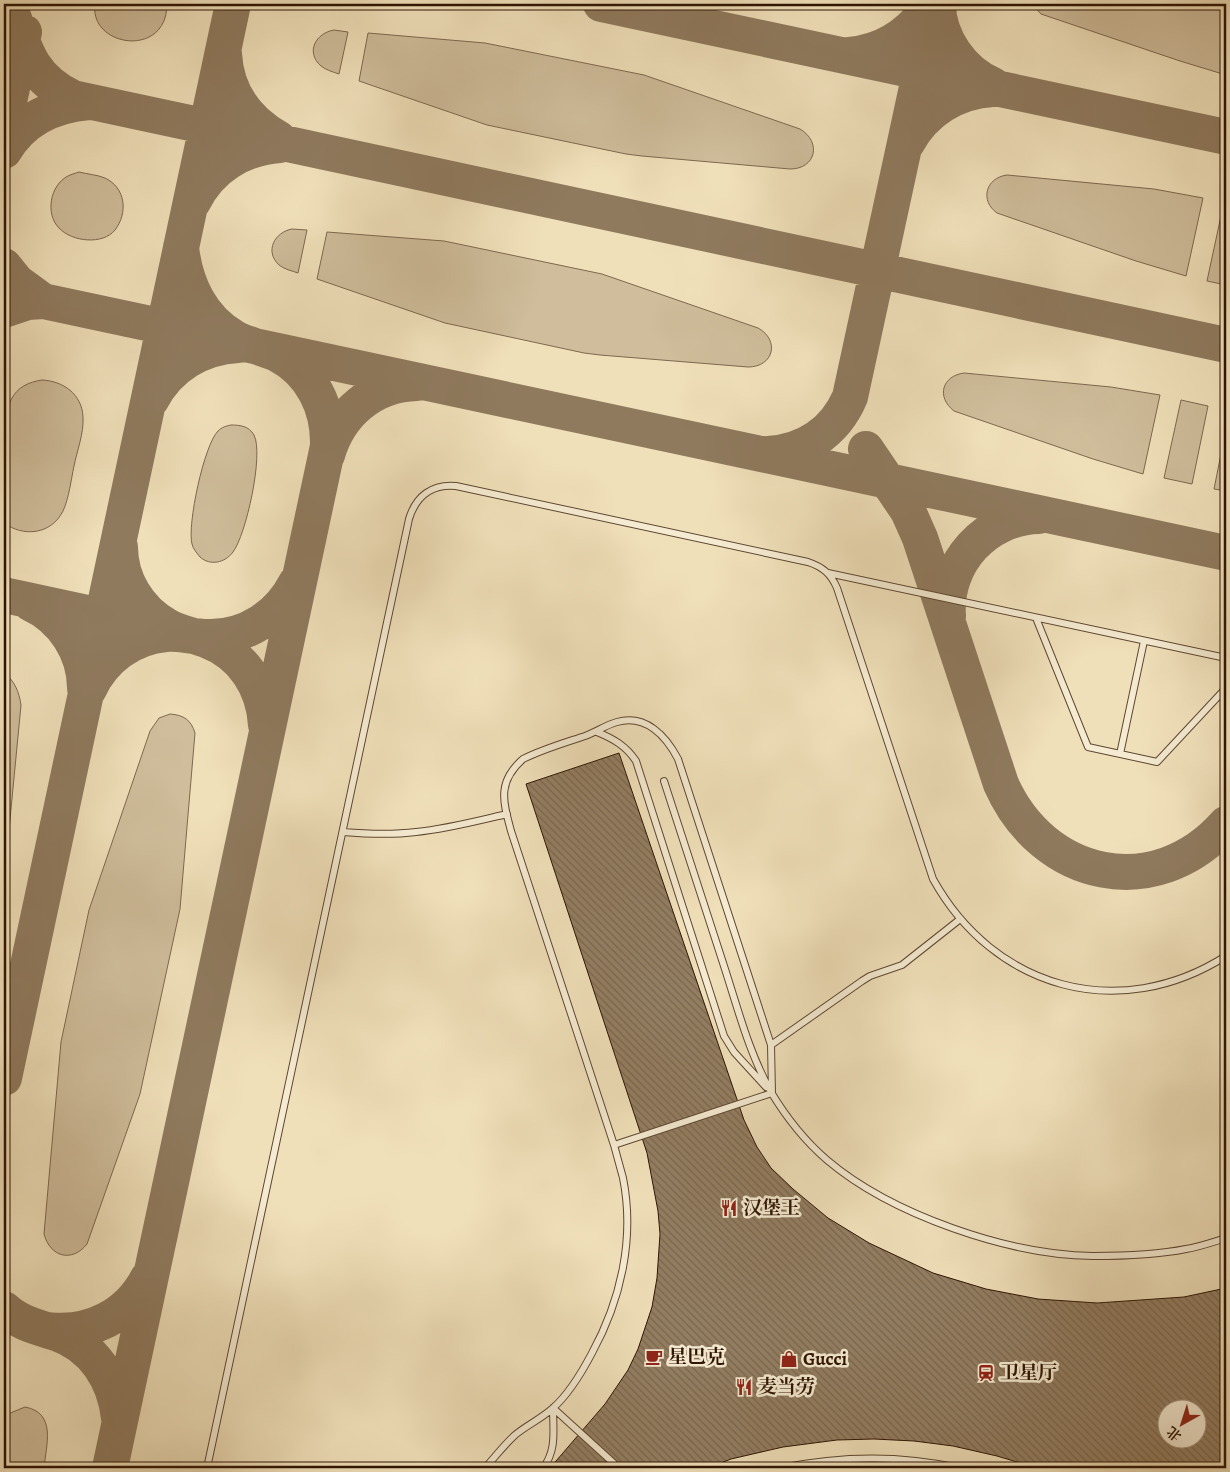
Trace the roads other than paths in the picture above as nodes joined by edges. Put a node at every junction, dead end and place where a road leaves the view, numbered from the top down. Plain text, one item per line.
1 (828, 573) junction
2 (1036, 618) junction
3 (1144, 640) junction
4 (1226, 658) edge
5 (1226, 688) edge
6 (597, 732) junction
7 (1120, 754) junction
8 (664, 781) dead end
9 (507, 814) junction
10 (343, 832) junction
11 (959, 920) junction
12 (1226, 956) edge
13 (771, 1045) junction
14 (772, 1094) junction
15 (614, 1145) junction
16 (1226, 1238) edge
17 (553, 1408) junction
18 (208, 1468) edge
19 (485, 1468) edge
20 (543, 1468) edge
21 (619, 1468) edge
22 (781, 1468) edge
23 (959, 1468) edge

1 - 2 lane
1 - 10 lane
1 - 11 lane
2 - 3 lane
2 - 7 lane
3 - 4 lane
3 - 7 lane
5 - 7 lane
6 - 9 lane
6 - 13 lane
6 - 14 lane
8 - 14 lane
9 - 10 lane
9 - 15 lane
10 - 18 lane
11 - 12 lane
11 - 13 lane
13 - 14 lane
14 - 15 lane
14 - 16 lane
15 - 17 lane
17 - 19 lane
17 - 20 lane
17 - 21 lane
22 - 23 lane

